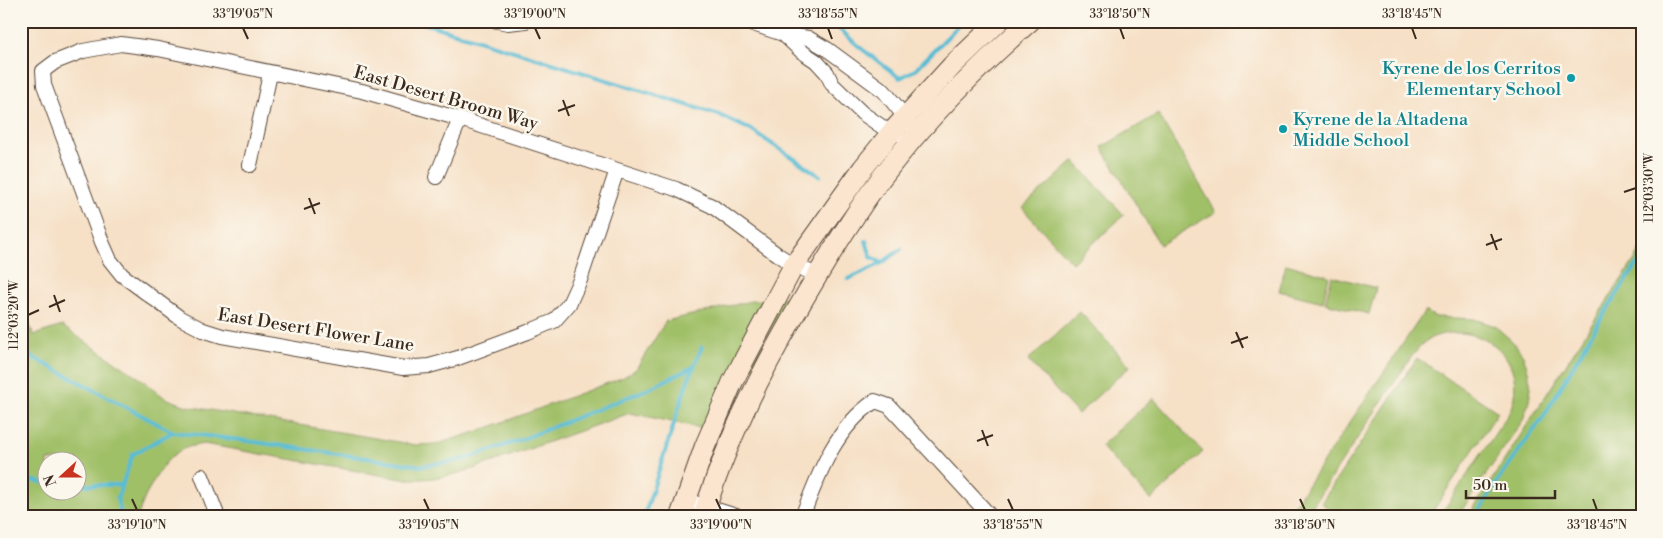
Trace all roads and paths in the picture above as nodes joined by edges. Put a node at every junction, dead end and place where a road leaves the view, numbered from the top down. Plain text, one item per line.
1 (497, 21) edge
2 (526, 21) edge
3 (744, 21) edge
4 (999, 21) edge
5 (1030, 21) edge
6 (783, 34) junction
7 (43, 72) joint
8 (270, 74) junction
9 (905, 117) junction
10 (460, 118) junction
11 (891, 133) junction
12 (914, 138) junction
13 (250, 165) dead end
14 (617, 170) junction
15 (436, 177) dead end
16 (794, 265) junction
17 (816, 275) junction
18 (202, 476) dead end
19 (682, 508) edge
20 (704, 512) edge
21 (218, 517) edge
22 (739, 517) edge
23 (802, 517) edge
24 (991, 517) edge

1 - 2 street
3 - 6 street
4 - 9 street
5 - 12 street
6 - 9 street
6 - 11 street
7 - 8 street, East Desert Broom Way
7 - 14 street, East Desert Flower Lane
8 - 10 street, East Desert Broom Way
8 - 13 street
9 - 11 street
9 - 12 street
10 - 14 street, East Desert Broom Way
10 - 15 street
11 - 12 street
11 - 16 street
12 - 17 street
14 - 16 street, East Desert Broom Way
16 - 17 street, East Desert Broom Way
16 - 19 street
17 - 20 street
18 - 21 street
19 - 20 street
20 - 22 street
23 - 24 street

